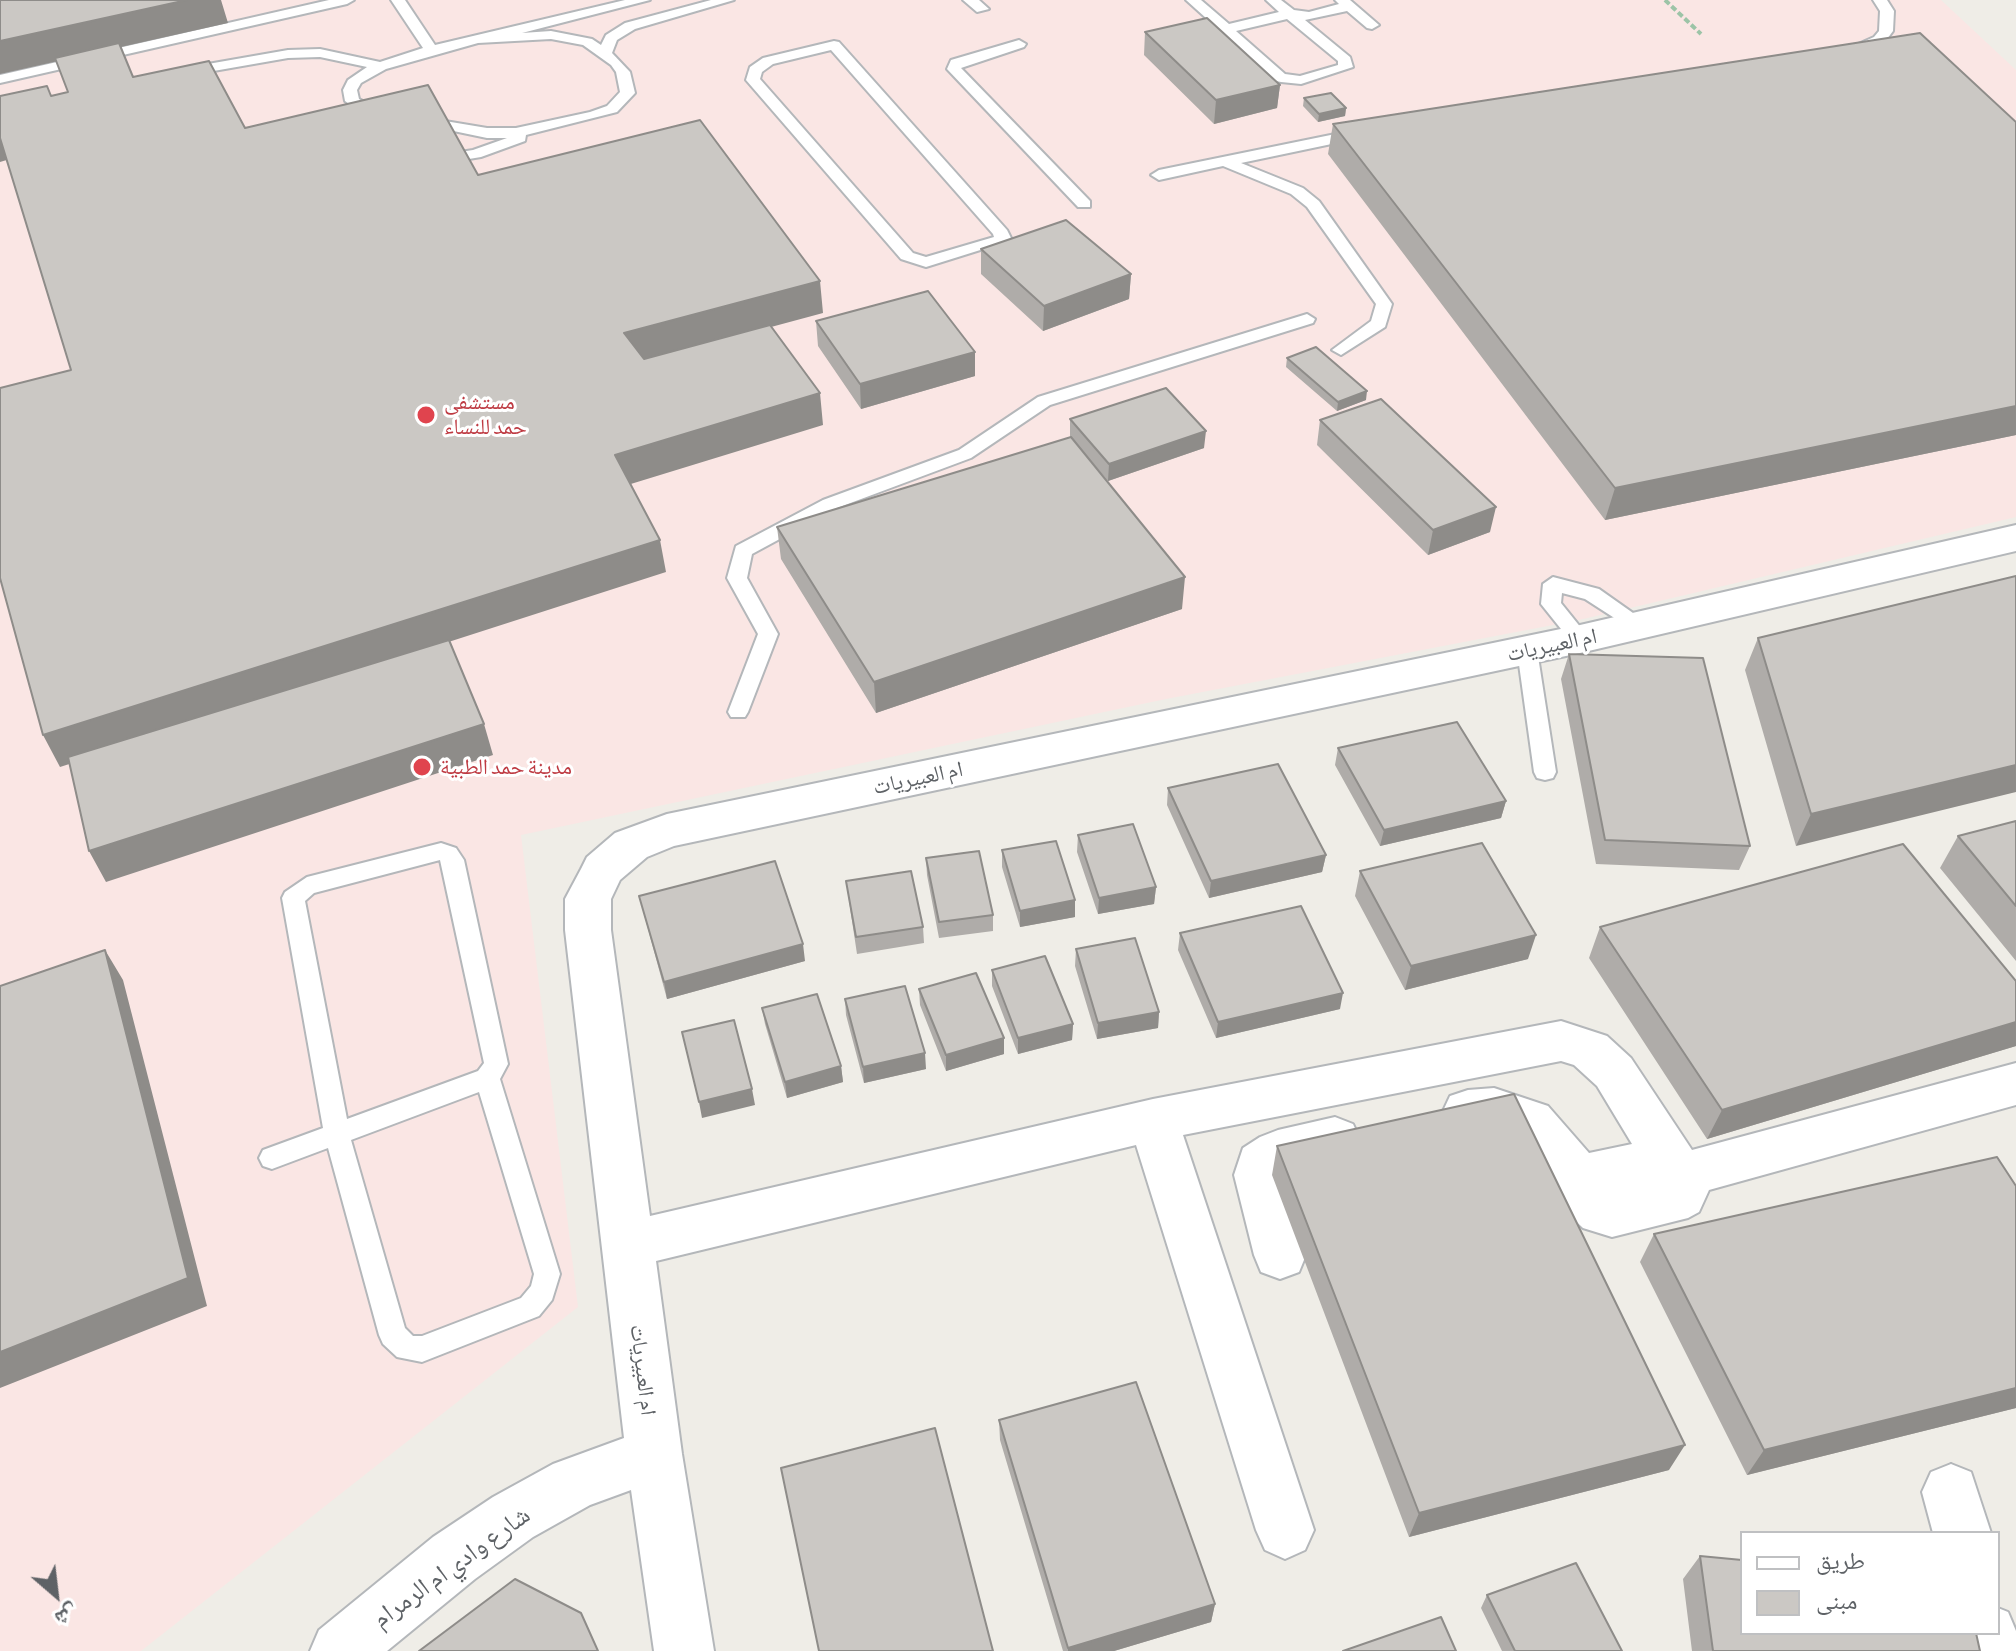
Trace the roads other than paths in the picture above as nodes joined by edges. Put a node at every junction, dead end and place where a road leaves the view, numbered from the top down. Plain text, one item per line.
1 (347, 0) edge
2 (398, 0) edge
3 (643, 0) edge
4 (727, 0) edge
5 (970, 0) edge
6 (977, 0) edge
7 (1193, 0) edge
8 (1273, 0) edge
9 (1328, 0) edge
10 (1880, 0) edge
11 (1346, 3) edge
12 (1288, 14) junction
13 (1372, 25) dead end
14 (1226, 29) junction
15 (482, 40) junction
16 (1019, 44) dead end
17 (834, 45) joint
18 (431, 50) junction
19 (605, 52) junction
20 (1832, 56) edge
21 (381, 66) junction
22 (164, 77) edge
23 (0, 79) edge
24 (543, 129) junction
25 (1375, 131) edge
26 (429, 157) edge
27 (1226, 162) junction
28 (1159, 175) dead end
29 (1084, 204) dead end
30 (1307, 319) dead end
31 (1341, 350) dead end
32 (2016, 538) edge
33 (1640, 625) junction
34 (1580, 639) junction
35 (1527, 650) junction
36 (738, 712) dead end
37 (1545, 772) dead end
38 (487, 1078) junction
39 (2016, 1084) edge
40 (1153, 1120) junction
41 (337, 1134) junction
42 (272, 1158) dead end
43 (1678, 1170) junction
44 (627, 1245) junction
45 (1280, 1255) dead end
46 (654, 1454) junction
47 (1285, 1530) dead end
48 (340, 1651) edge
49 (684, 1651) edge

1 - 23 lane
2 - 18 lane
3 - 15 lane
4 - 19 lane
5 - 6 lane
7 - 14 lane
8 - 12 lane
9 - 12 lane
10 - 20 lane
11 - 12 lane
11 - 13 lane
12 - 14 lane
12 - 14 lane
15 - 18 lane
15 - 19 lane
16 - 29 lane
17 - 17 lane
18 - 21 lane
19 - 24 lane
21 - 22 lane
21 - 24 lane
24 - 26 lane
25 - 27 lane
27 - 28 lane
27 - 31 lane
30 - 36 lane
32 - 33 street, ام العبيريات
33 - 34 street, ام العبيريات
33 - 34 lane
34 - 35 street, ام العبيريات
35 - 37 lane
35 - 44 street, ام العبيريات
38 - 41 lane
38 - 41 lane
38 - 41 lane
39 - 43 street
40 - 43 street
40 - 44 street
40 - 47 street
41 - 42 lane
43 - 45 street
44 - 46 street, ام العبيريات
46 - 48 street, شارع وادي ام الرمرام
46 - 49 street, ام العبيريات

